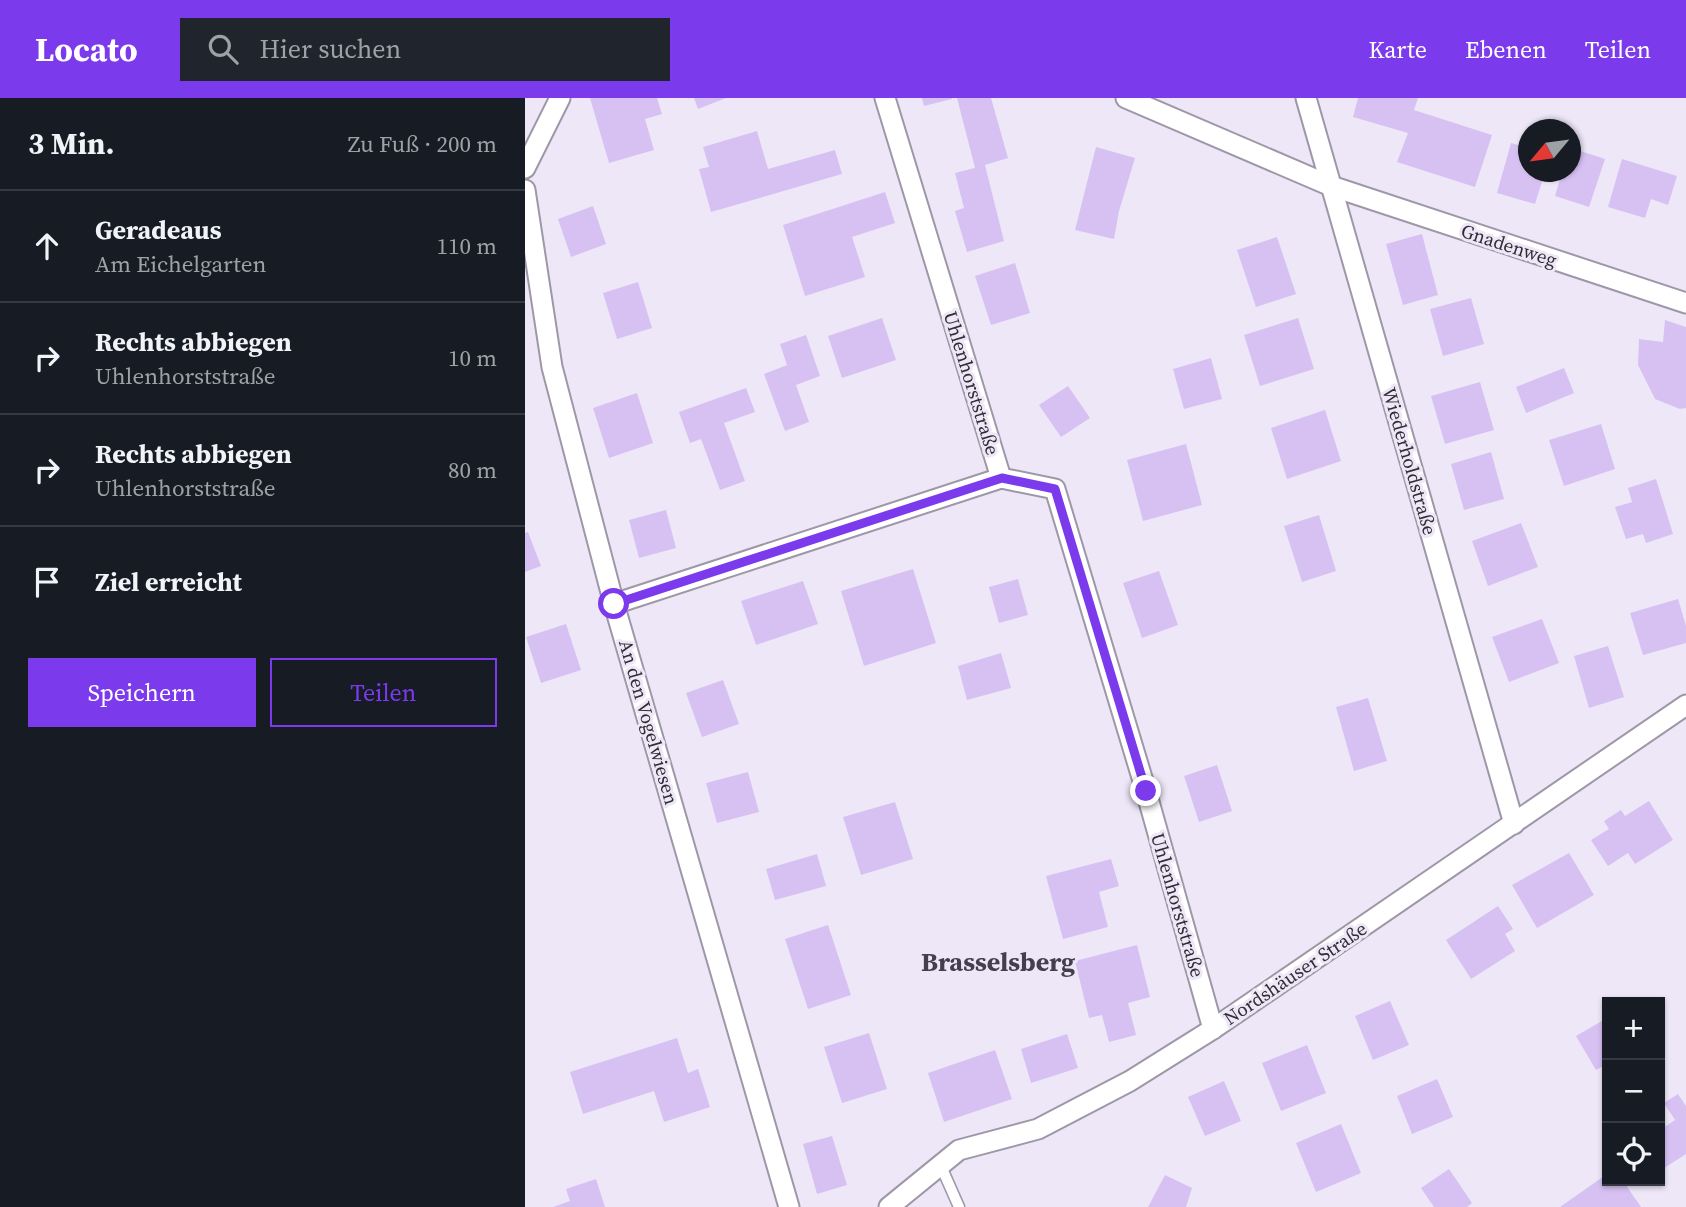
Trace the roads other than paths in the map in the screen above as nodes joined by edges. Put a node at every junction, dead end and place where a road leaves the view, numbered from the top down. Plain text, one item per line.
1 (560, 98) edge
2 (885, 98) edge
3 (1126, 98) edge
4 (1305, 98) edge
5 (525, 168) edge
6 (1331, 186) junction
7 (525, 190) edge
8 (1686, 303) edge
9 (1002, 478) junction
10 (614, 604) junction
11 (1686, 705) edge
12 (1514, 824) junction
13 (1213, 1029) junction
14 (940, 1164) junction
15 (789, 1207) edge
16 (889, 1207) edge
17 (959, 1207) edge

1 - 5 street
2 - 9 street, Uhlenhorststraße
3 - 6 street
4 - 6 street, Wiederholdstraße
6 - 8 street, Gnadenweg
6 - 12 street, Wiederholdstraße
7 - 10 street, An den Vogelwiesen
9 - 10 street
9 - 13 street, Uhlenhorststraße
10 - 15 street, An den Vogelwiesen
11 - 12 street, Nordshäuser Straße
12 - 13 street, Nordshäuser Straße
13 - 14 street, Nordshäuser Straße
14 - 16 street, Nordshäuser Straße
14 - 17 lane

